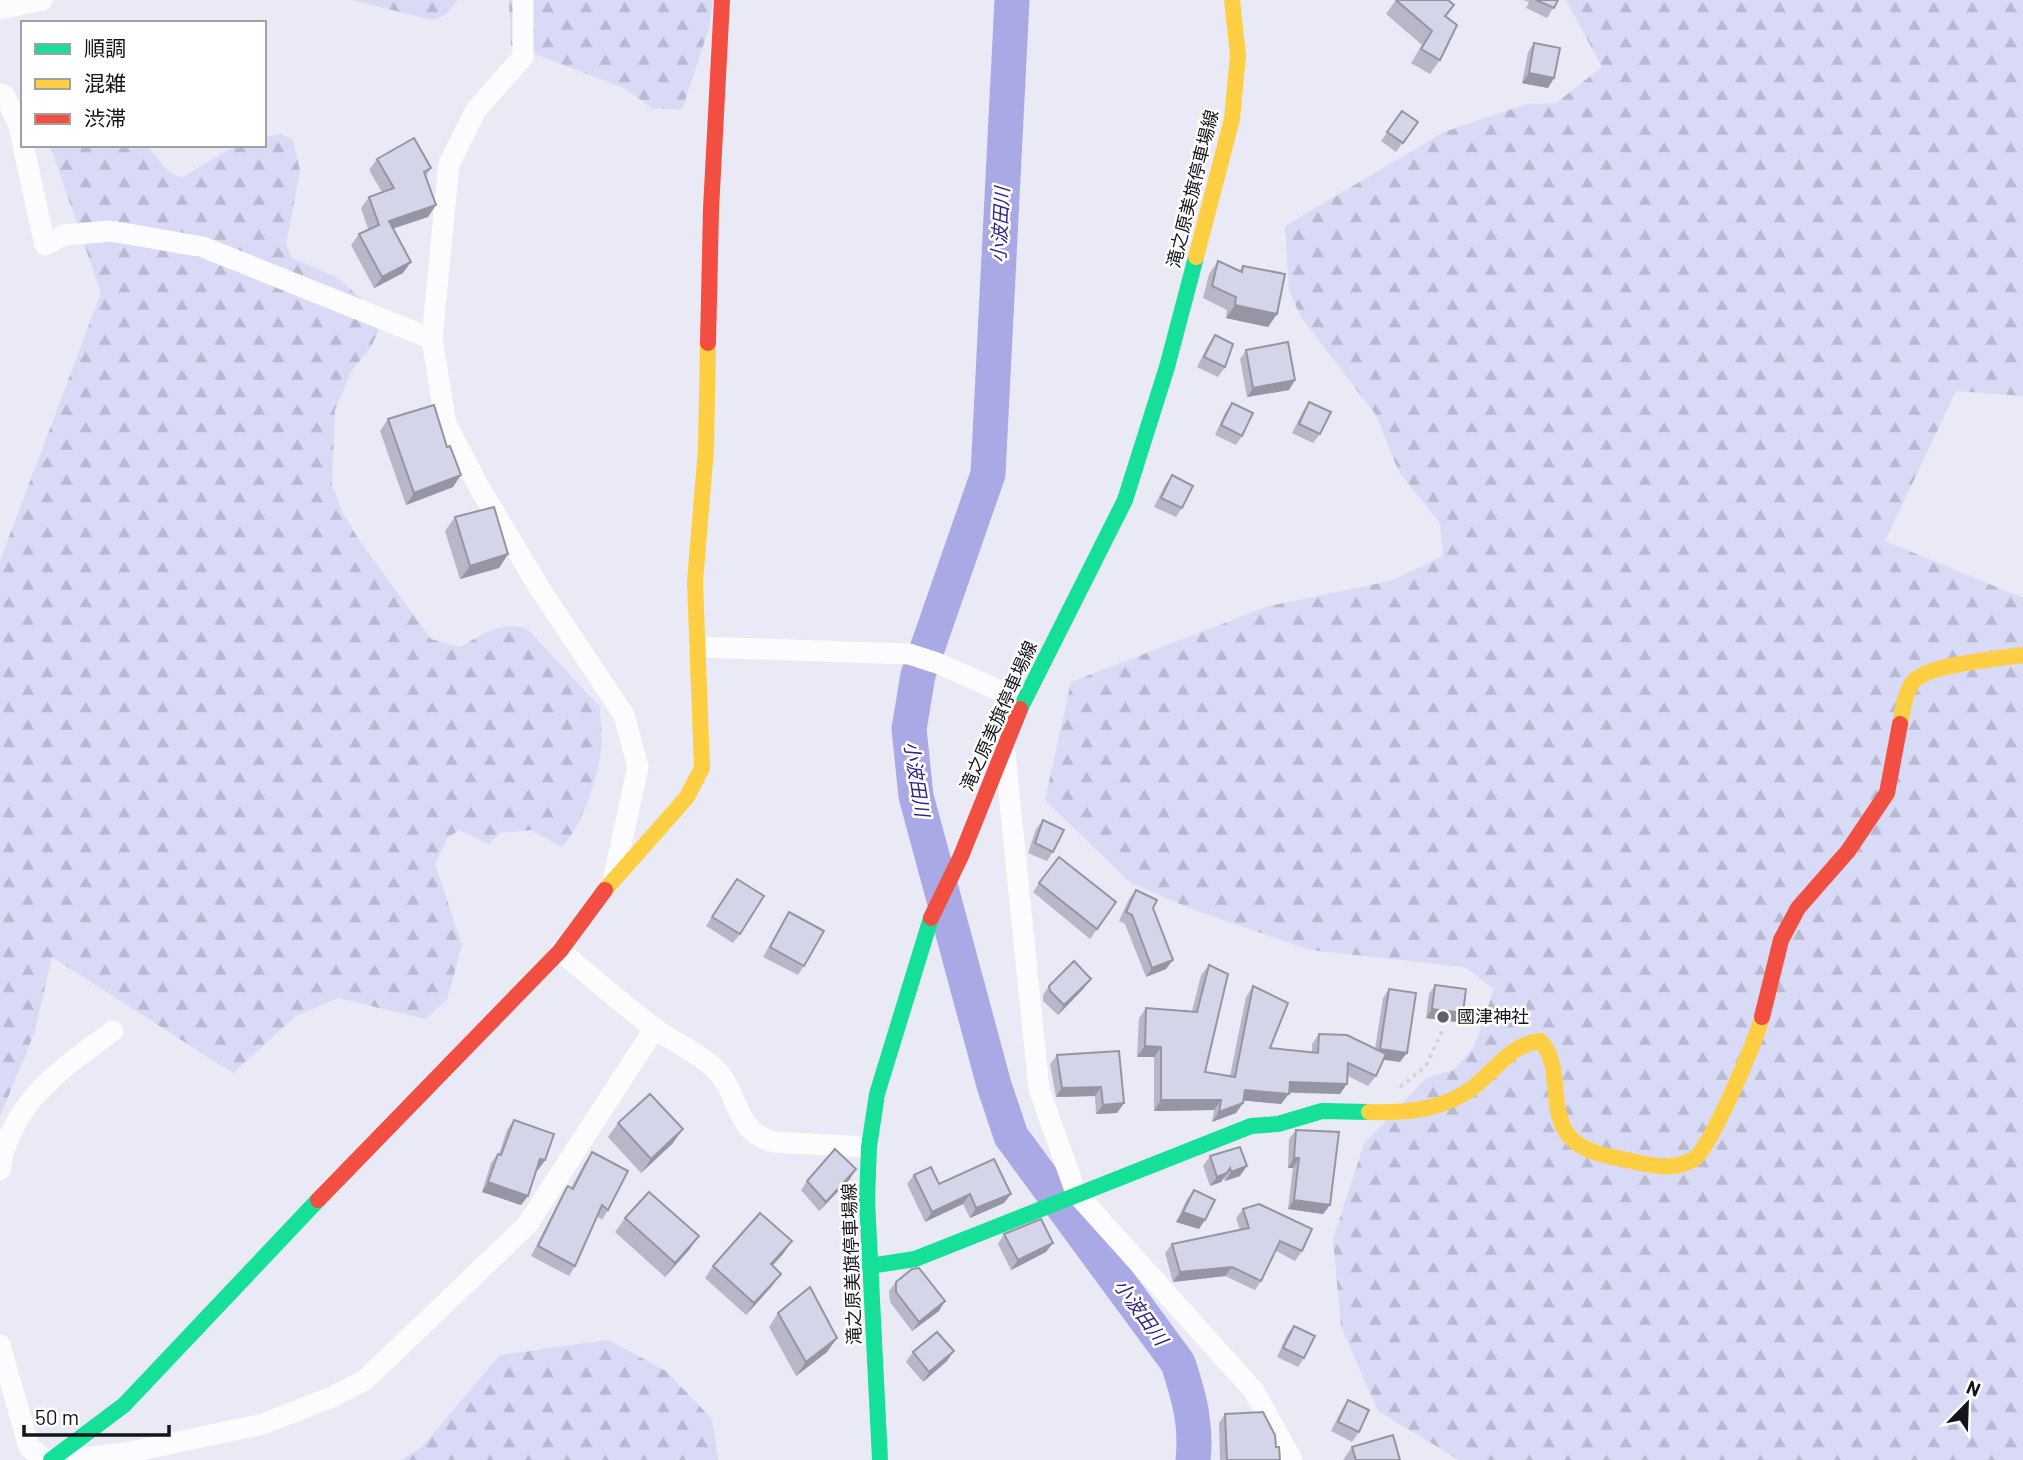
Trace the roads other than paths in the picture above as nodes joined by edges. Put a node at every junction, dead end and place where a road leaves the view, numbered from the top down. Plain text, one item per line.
1 (42, 0) edge
2 (523, 0) edge
3 (722, 0) edge
4 (1232, 0) edge
5 (0, 9) edge
6 (0, 94) edge
7 (21, 136) edge
8 (24, 147) edge
9 (432, 339) junction
10 (699, 646) junction
11 (2023, 656) edge
12 (1023, 701) junction
13 (1004, 748) junction
14 (613, 880) junction
15 (560, 951) junction
16 (655, 1028) junction
17 (113, 1031) dead end
18 (869, 1147) junction
19 (0, 1170) edge
20 (1072, 1195) junction
21 (870, 1266) junction
22 (0, 1345) edge
23 (49, 1460) edge
24 (63, 1460) edge
25 (880, 1460) edge
26 (1292, 1460) edge

1 - 5 street
2 - 9 street
3 - 10 street
4 - 12 street, 滝之原美旗停車場線
6 - 7 street
8 - 9 street
9 - 14 street
10 - 12 street
10 - 14 street
11 - 20 street
12 - 13 street, 滝之原美旗停車場線
13 - 18 street, 滝之原美旗停車場線
13 - 20 street
14 - 15 street
15 - 16 street
15 - 23 street
16 - 18 street
16 - 24 street
17 - 19 street
18 - 21 street, 滝之原美旗停車場線
20 - 21 street
20 - 26 street
21 - 25 street, 滝之原美旗停車場線
22 - 23 street

